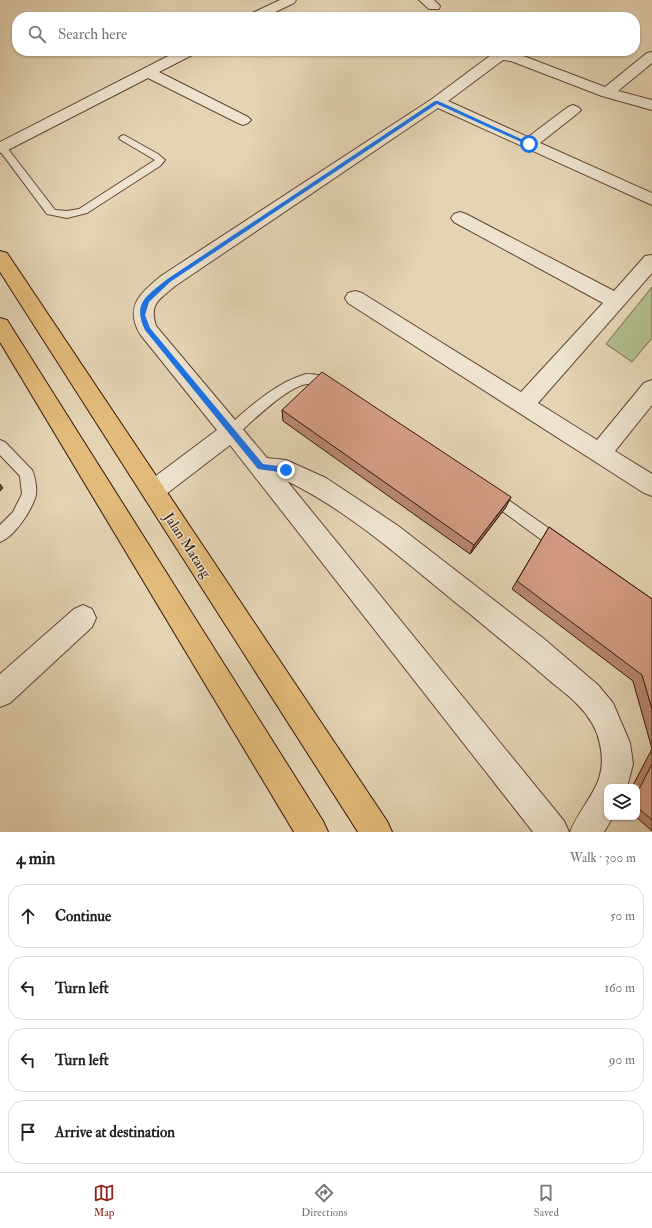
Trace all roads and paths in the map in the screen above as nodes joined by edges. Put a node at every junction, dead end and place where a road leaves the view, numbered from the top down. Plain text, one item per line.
1 (290, 0) edge
2 (267, 12) edge
3 (179, 56) edge
4 (651, 59) edge
5 (148, 72) junction
6 (607, 93) junction
7 (437, 102) junction
8 (652, 105) edge
9 (573, 110) dead end
10 (243, 120) dead end
11 (124, 138) dead end
12 (529, 144) junction
13 (1, 147) edge
14 (652, 200) edge
15 (460, 218) dead end
16 (0, 257) edge
17 (652, 262) edge
18 (355, 298) dead end
19 (616, 301) junction
20 (0, 324) edge
21 (339, 389) edge
22 (652, 389) edge
23 (524, 404) junction
24 (232, 431) junction
25 (0, 446) edge
26 (600, 453) junction
27 (261, 467) junction
28 (652, 486) edge
29 (480, 487) edge
30 (153, 491) junction
31 (0, 535) edge
32 (569, 551) edge
33 (83, 618) dead end
34 (0, 693) edge
35 (613, 784) edge
36 (604, 804) edge
37 (312, 832) edge
38 (376, 832) edge
39 (553, 832) edge
40 (586, 832) edge

1 - 2 street
3 - 5 street
4 - 6 street
5 - 10 street
5 - 13 street
6 - 7 street
6 - 8 street
7 - 12 street
7 - 24 street
9 - 12 street
11 - 13 lane
12 - 14 street
15 - 19 street
16 - 30 main road, Jalan Matang
17 - 19 street
18 - 23 street
19 - 23 street
20 - 37 main road
21 - 24 lane
22 - 26 street
23 - 26 street
24 - 27 street
24 - 30 street
25 - 31 lane
26 - 28 street
27 - 35 street
27 - 39 street
29 - 32 lane
30 - 38 main road, Jalan Matang
33 - 34 street
36 - 40 street

